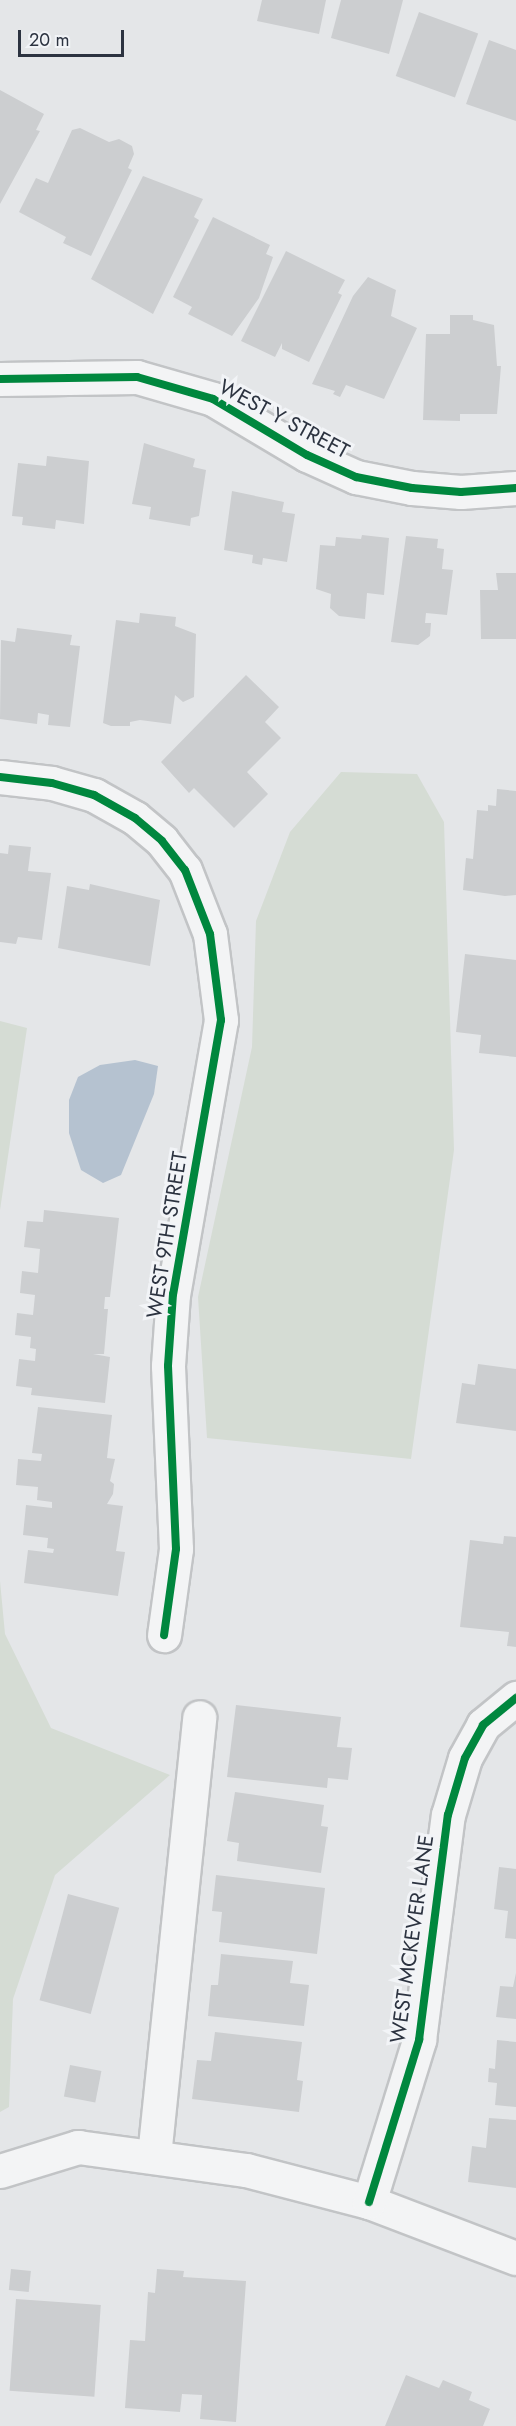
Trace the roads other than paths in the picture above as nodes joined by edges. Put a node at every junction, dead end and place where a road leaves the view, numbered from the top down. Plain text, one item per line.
1 (0, 379) edge
2 (516, 488) edge
3 (0, 777) edge
4 (164, 1635) dead end
5 (516, 1698) edge
6 (199, 1717) dead end
7 (154, 2156) junction
8 (0, 2171) edge
9 (369, 2202) junction
10 (516, 2258) edge

1 - 2 street, WEST Y STREET
3 - 4 street, WEST 9TH STREET
5 - 9 street, WEST MCKEVER LANE
6 - 7 street
7 - 8 street
7 - 9 street
9 - 10 street

